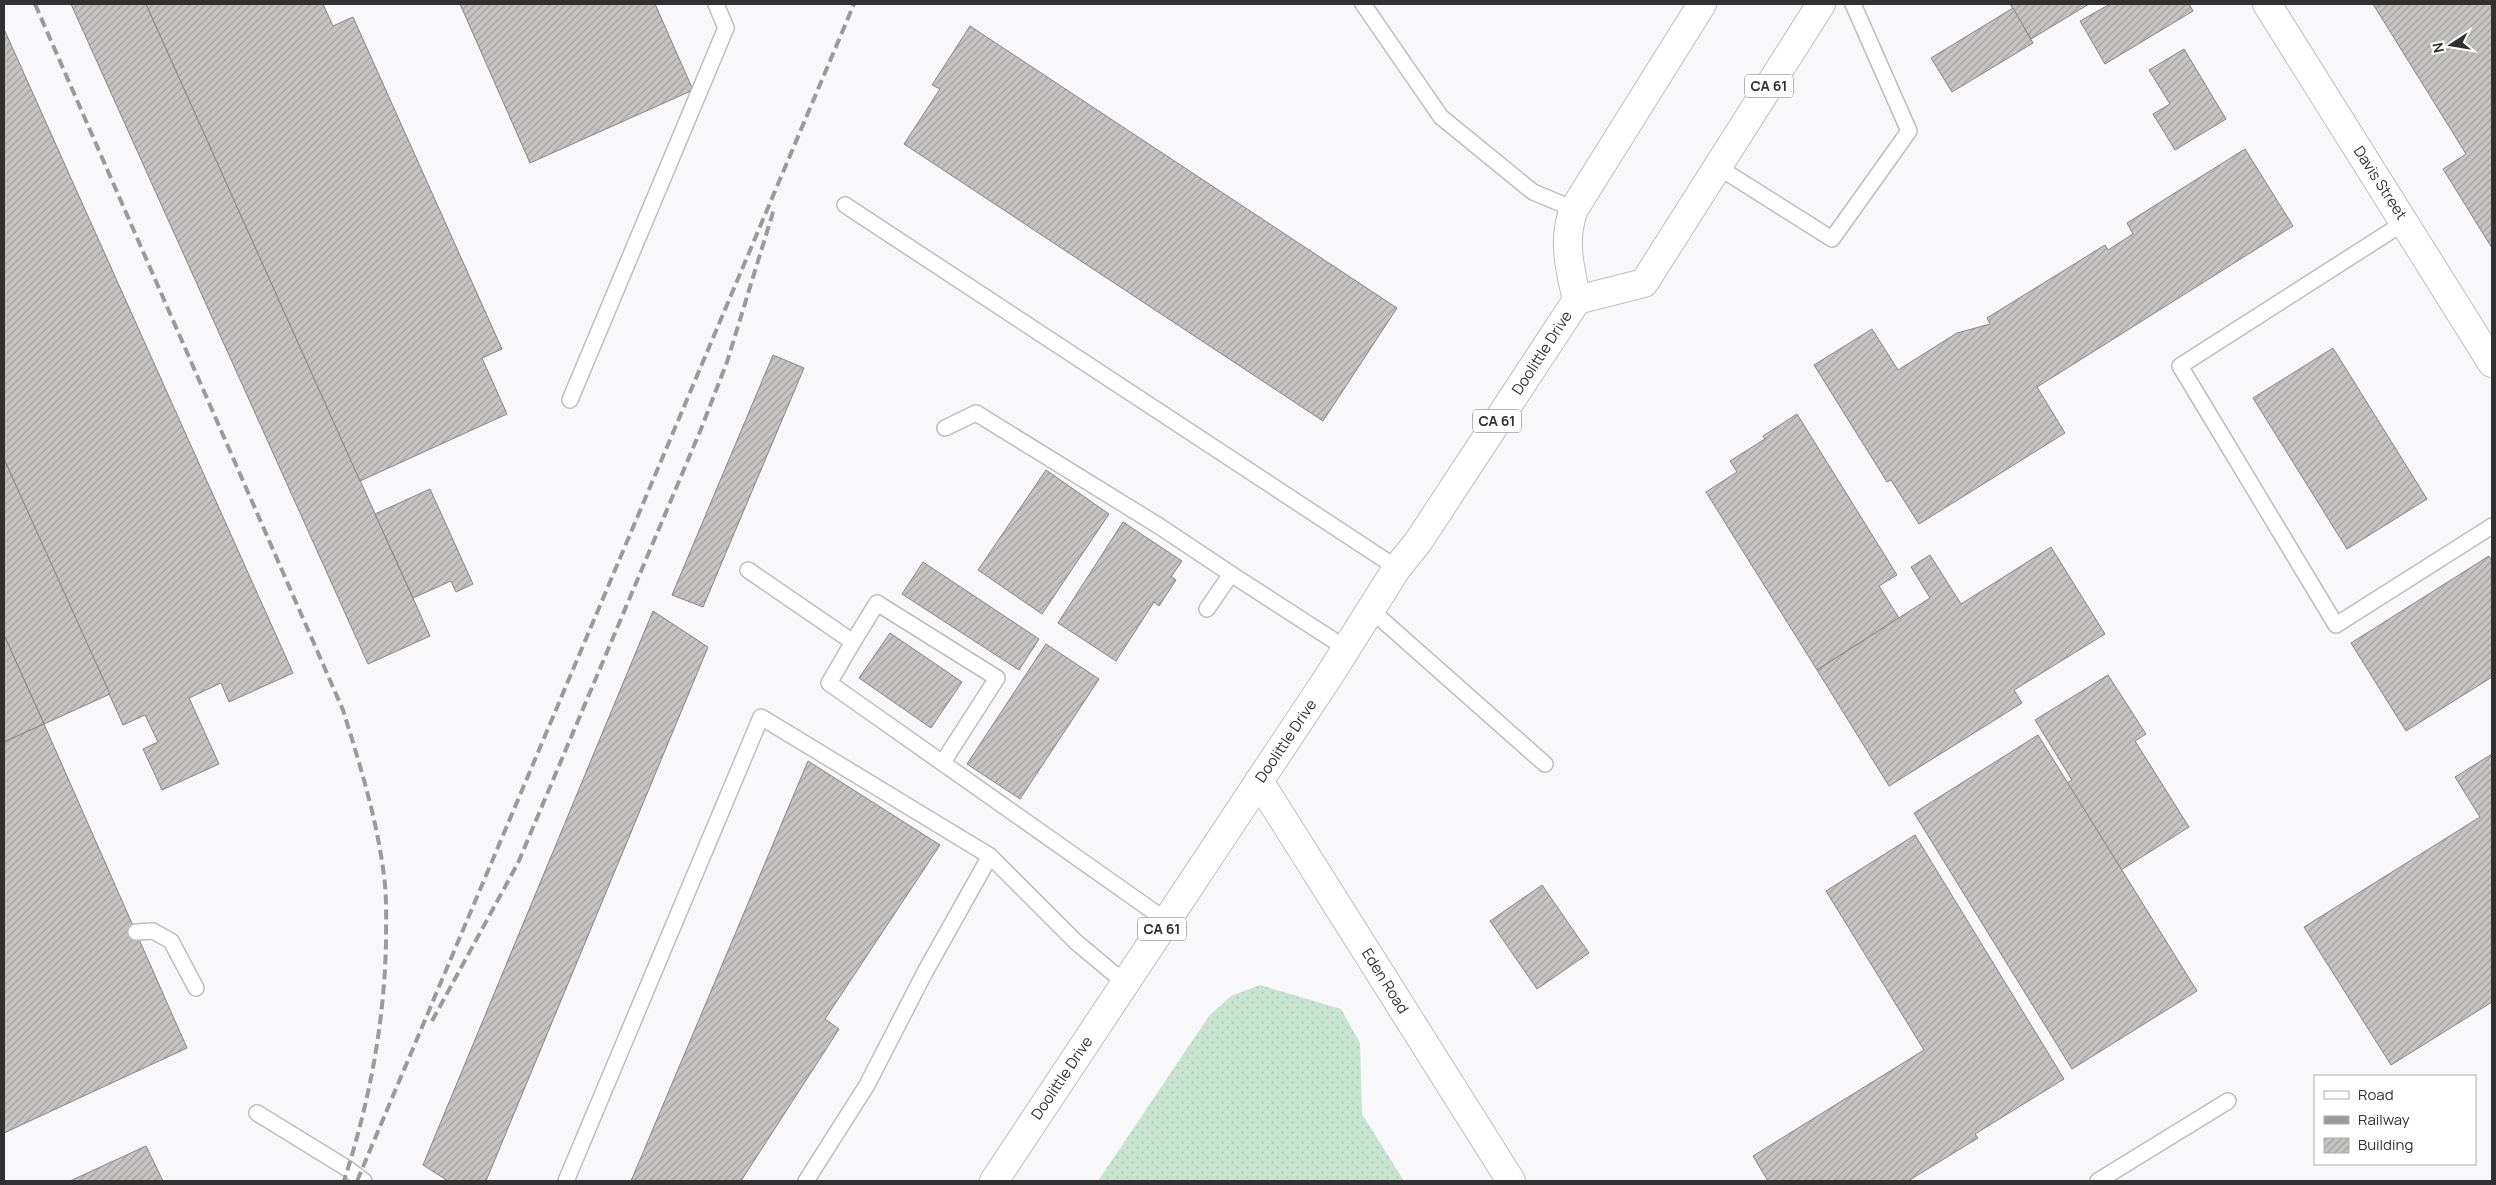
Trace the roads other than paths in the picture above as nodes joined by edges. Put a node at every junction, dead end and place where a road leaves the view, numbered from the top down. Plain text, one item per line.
1 (716, 4) edge
2 (1363, 4) edge
3 (1702, 4) edge
4 (1821, 4) edge
5 (1854, 4) edge
6 (2267, 4) edge
7 (1718, 167) junction
8 (845, 205) dead end
9 (1574, 209) junction
10 (2406, 222) junction
11 (1577, 300) junction
12 (2492, 363) edge
13 (570, 400) dead end
14 (945, 428) dead end
15 (2492, 526) edge
16 (1397, 568) junction
17 (748, 570) dead end
18 (1231, 574) junction
19 (1208, 609) dead end
20 (1371, 610) junction
21 (853, 642) junction
22 (1347, 649) junction
23 (943, 762) junction
24 (1545, 764) dead end
25 (1260, 782) junction
26 (990, 856) junction
27 (1167, 921) junction
28 (136, 932) dead end
29 (1125, 984) junction
30 (196, 988) dead end
31 (2228, 1101) dead end
32 (257, 1113) dead end
33 (364, 1181) edge
34 (566, 1181) edge
35 (806, 1181) edge
36 (994, 1181) edge
37 (1511, 1181) edge
38 (2098, 1181) edge

1 - 13 lane
2 - 9 lane
3 - 9 main road, Doolittle Drive
4 - 7 main road, Doolittle Drive / CA 61
5 - 7 lane
6 - 10 main road, Davis Street
7 - 11 main road, Doolittle Drive / CA 61
8 - 16 lane
9 - 11 main road, Doolittle Drive
10 - 12 main road, Davis Street
10 - 15 lane
11 - 16 main road, Doolittle Drive / CA 61
14 - 18 lane
16 - 20 main road, Doolittle Drive / CA 61
17 - 21 lane
18 - 19 lane
18 - 22 lane
20 - 22 main road, Doolittle Drive / CA 61
20 - 24 lane
21 - 23 lane
21 - 23 lane
22 - 25 main road, Doolittle Drive / CA 61
23 - 27 lane
25 - 27 main road, Doolittle Drive / CA 61
25 - 37 main road, Eden Road
26 - 29 lane
26 - 34 lane
26 - 35 lane
27 - 29 main road, Doolittle Drive / CA 61
28 - 30 lane
29 - 36 main road, Doolittle Drive / CA 61
31 - 38 lane
32 - 33 lane

